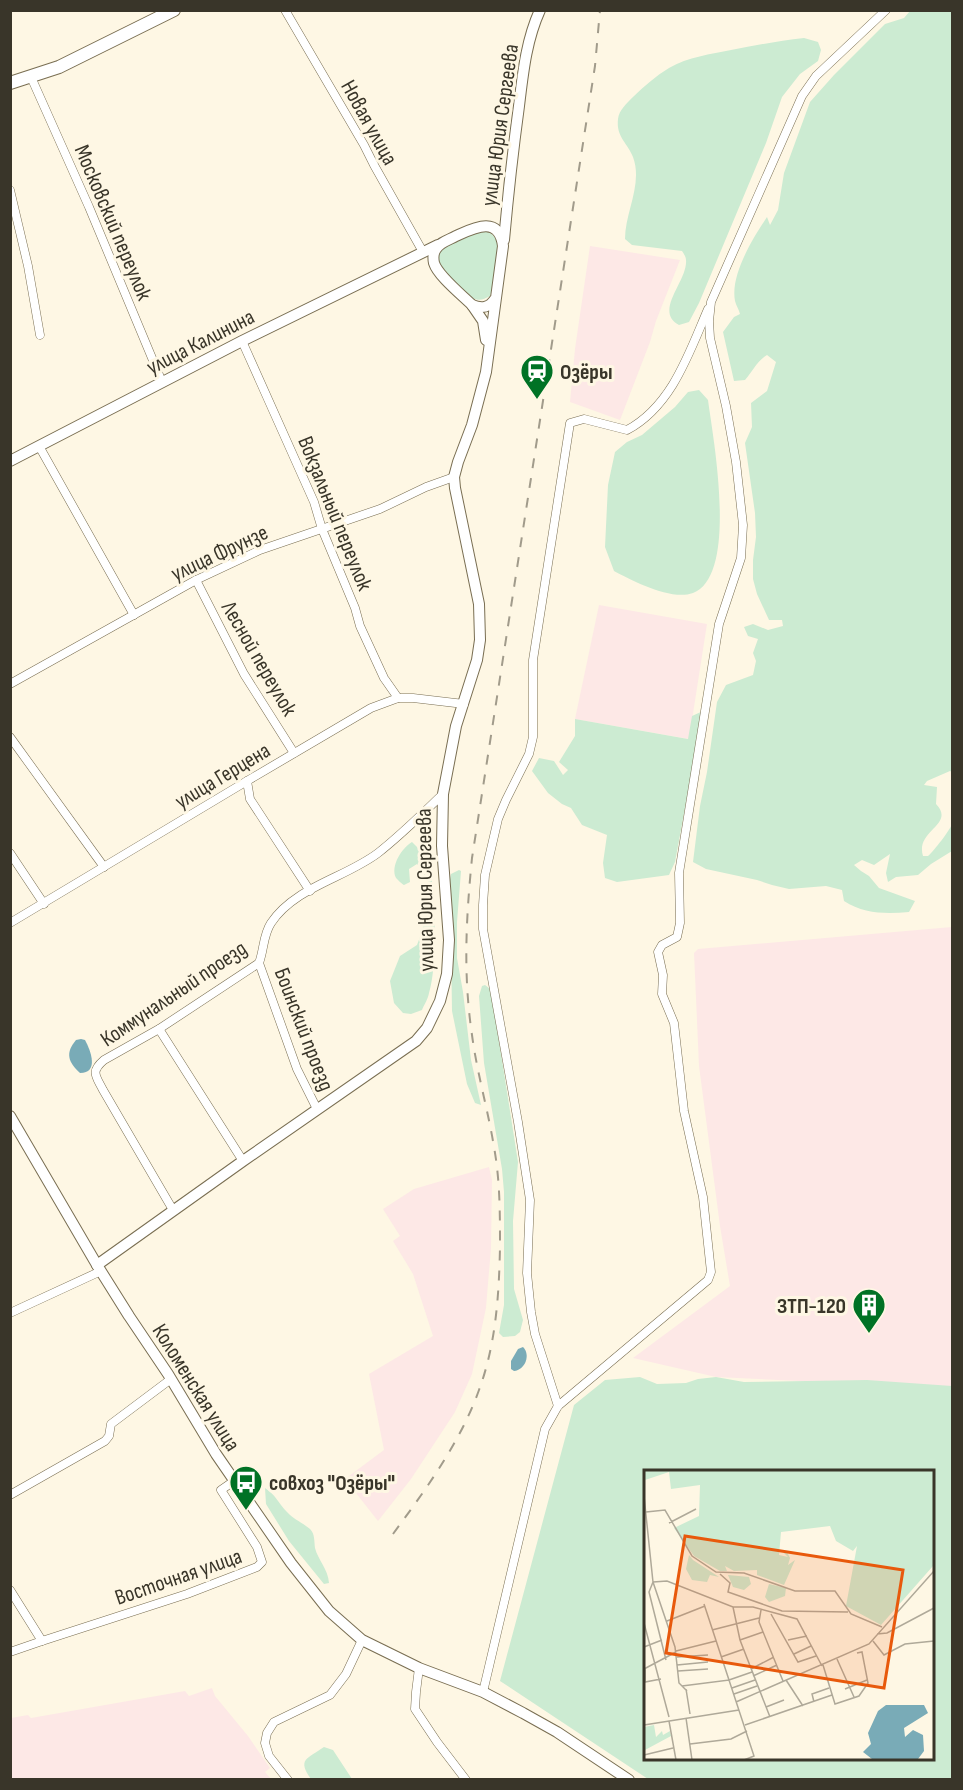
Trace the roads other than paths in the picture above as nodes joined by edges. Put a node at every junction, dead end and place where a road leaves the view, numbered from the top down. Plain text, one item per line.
1 (174, 10) edge
2 (285, 10) edge
3 (540, 10) edge
4 (886, 10) edge
5 (32, 77) junction
6 (10, 78) edge
7 (10, 83) edge
8 (10, 190) edge
9 (442, 243) junction
10 (503, 246) junction
11 (423, 252) junction
12 (410, 258) junction
13 (438, 270) junction
14 (495, 299) junction
15 (711, 302) junction
16 (472, 305) junction
17 (40, 335) dead end
18 (242, 341) junction
19 (489, 354) junction
20 (162, 382) junction
21 (39, 446) junction
22 (10, 461) edge
23 (454, 477) junction
24 (322, 529) junction
25 (196, 580) junction
26 (134, 615) junction
27 (10, 684) edge
28 (398, 699) junction
29 (464, 704) junction
30 (10, 737) edge
31 (294, 753) junction
32 (247, 781) junction
33 (443, 794) junction
34 (10, 854) edge
35 (104, 867) junction
36 (310, 891) junction
37 (44, 904) junction
38 (10, 924) edge
39 (259, 963) junction
40 (159, 1029) junction
41 (317, 1109) junction
42 (10, 1116) edge
43 (243, 1161) junction
44 (173, 1210) junction
45 (99, 1268) junction
46 (10, 1313) edge
47 (171, 1379) junction
48 (558, 1406) junction
49 (234, 1481) junction
50 (10, 1495) edge
51 (10, 1590) edge
52 (362, 1640) junction
53 (42, 1641) junction
54 (10, 1652) edge
55 (419, 1668) junction
56 (483, 1692) junction
57 (288, 1779) edge
58 (466, 1779) edge
59 (629, 1779) edge

1 - 5 main road
2 - 11 street, Новая улица
3 - 10 street, улица Юрия Сергеева
4 - 15 street
5 - 6 street
5 - 7 main road
5 - 20 street, Московский переулок
8 - 17 street
9 - 10 street
9 - 11 street, улица Калинина
9 - 13 street
10 - 14 street
11 - 12 street, улица Калинина
12 - 13 street
12 - 18 street, улица Калинина
13 - 16 street
14 - 16 street
14 - 19 street, улица Юрия Сергеева
15 - 48 street
15 - 48 street
16 - 19 street
18 - 20 street, улица Калинина
18 - 24 street, Вокзальный переулок
19 - 23 street, улица Юрия Сергеева
20 - 21 street, улица Калинина
21 - 22 street, улица Калинина
21 - 26 street
23 - 24 street, улица Фрунзе
23 - 29 street, улица Юрия Сергеева
24 - 25 street, улица Фрунзе
24 - 28 street, Вокзальный переулок
25 - 26 street, улица Фрунзе
25 - 31 street, Лесной переулок
26 - 27 street, улица Фрунзе
28 - 29 street, улица Герцена
28 - 31 street, улица Герцена
29 - 33 street, улица Юрия Сергеева
30 - 35 street
31 - 32 street, улица Герцена
32 - 35 street, улица Герцена
32 - 36 street
33 - 36 street, Коммунальный проезд
33 - 41 street, улица Юрия Сергеева
34 - 37 street
35 - 37 street, улица Герцена
36 - 39 street, Коммунальный проезд
37 - 38 street, улица Герцена
39 - 40 street, Коммунальный проезд
39 - 41 street, Боинский проезд
40 - 43 street
40 - 44 street, Коммунальный проезд
41 - 43 street, улица Юрия Сергеева
42 - 45 street, Коломенская улица
43 - 44 street, улица Юрия Сергеева
44 - 45 street, улица Юрия Сергеева
45 - 46 street, улица Юрия Сергеева
45 - 47 street, Коломенская улица
47 - 49 street, Коломенская улица
47 - 50 street
48 - 56 street
49 - 52 street, Коломенская улица
49 - 53 street, Восточная улица
51 - 53 street
52 - 55 street, Коломенская улица
52 - 57 street
53 - 54 street, Восточная улица
55 - 56 street, Коломенская улица
55 - 58 street
56 - 59 street, Коломенская улица

